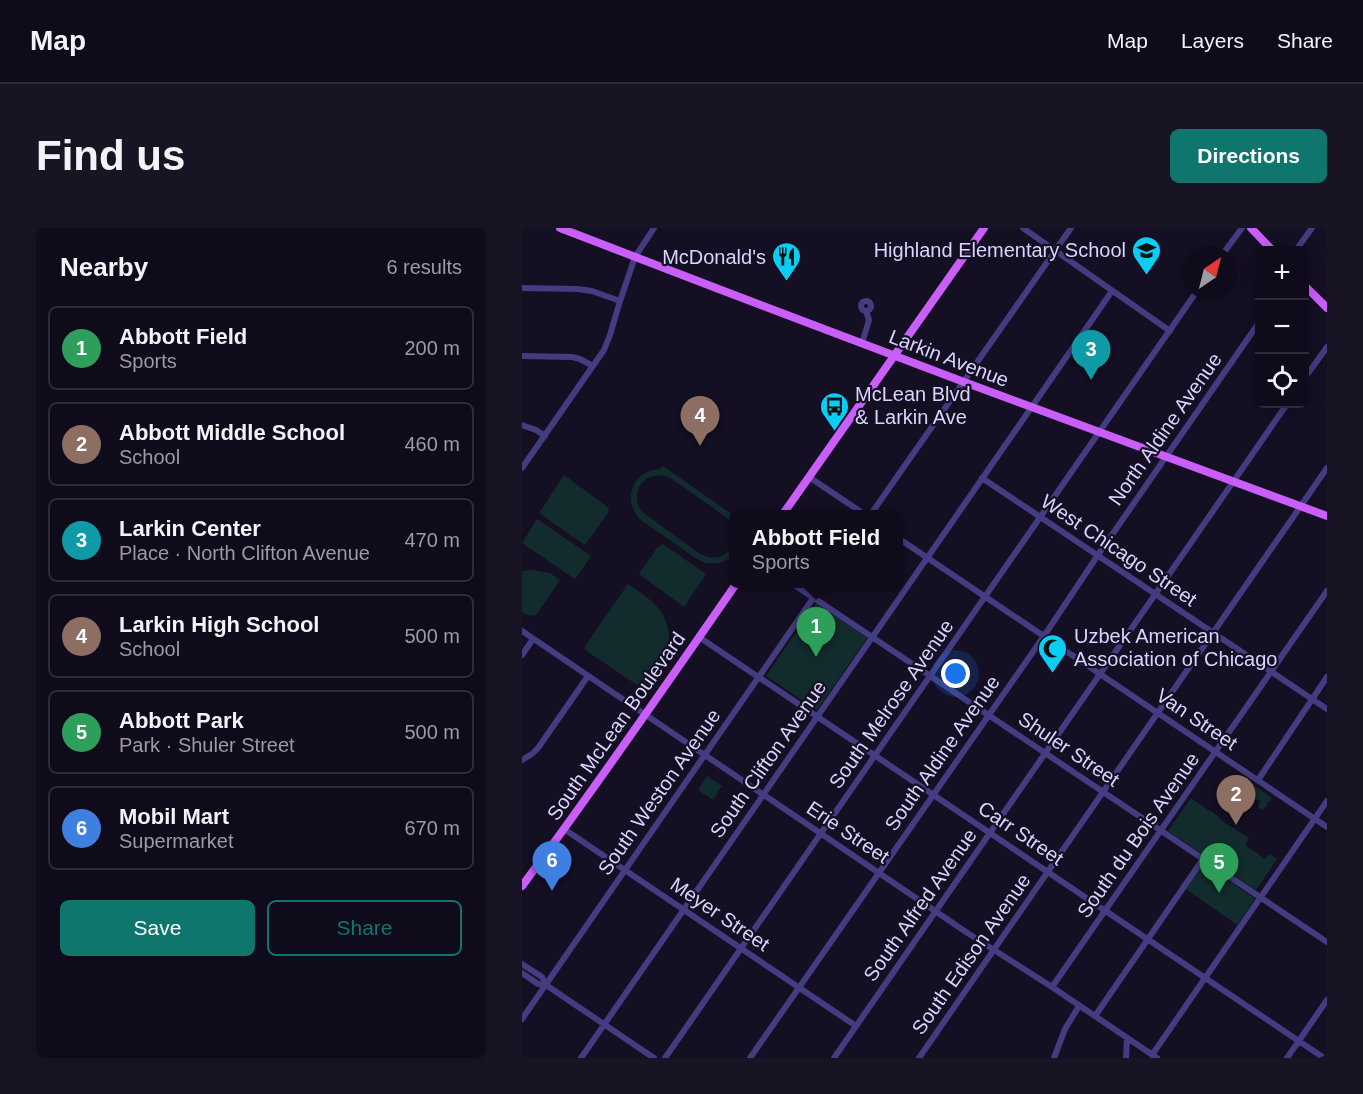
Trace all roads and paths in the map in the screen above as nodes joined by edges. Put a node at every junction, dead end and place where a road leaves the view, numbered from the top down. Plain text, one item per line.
1 (560, 228) edge
2 (654, 228) edge
3 (984, 228) edge
4 (1023, 228) edge
5 (1071, 228) edge
6 (1242, 228) edge
7 (1251, 228) edge
8 (1312, 228) edge
9 (1229, 246) edge
10 (1268, 246) edge
11 (1299, 246) edge
12 (1055, 250) junction
13 (635, 257) junction
14 (522, 288) edge
15 (1309, 289) edge
16 (1112, 291) junction
17 (1191, 300) edge
18 (620, 301) junction
19 (1327, 308) edge
20 (866, 311) dead end
21 (1255, 328) edge
22 (1170, 331) junction
23 (862, 343) junction
24 (1327, 347) edge
25 (895, 355) junction
26 (522, 357) edge
27 (593, 366) junction
28 (1309, 373) edge
29 (964, 382) junction
30 (1032, 406) junction
31 (1284, 408) edge
32 (522, 425) edge
33 (1100, 432) junction
34 (544, 436) junction
35 (1166, 457) junction
36 (522, 468) edge
37 (1327, 468) edge
38 (809, 477) junction
39 (982, 478) junction
40 (1233, 482) junction
41 (1300, 506) junction
42 (786, 510) edge
43 (858, 510) edge
44 (874, 510) edge
45 (1327, 516) edge
46 (1041, 517) junction
47 (903, 541) edge
48 (1098, 555) junction
49 (927, 557) junction
50 (733, 588) edge
51 (799, 588) edge
52 (820, 588) edge
53 (1327, 591) edge
54 (1155, 594) junction
55 (813, 597) junction
56 (986, 597) junction
57 (522, 632) edge
58 (1213, 632) junction
59 (1044, 636) junction
60 (699, 637) junction
61 (872, 637) junction
62 (533, 639) junction
63 (522, 655) edge
64 (1271, 672) junction
65 (1101, 674) junction
66 (588, 676) junction
67 (931, 676) junction
68 (1327, 676) edge
69 (758, 677) junction
70 (1312, 699) junction
71 (1327, 709) edge
72 (1158, 713) junction
73 (988, 714) junction
74 (645, 715) junction
75 (818, 717) junction
76 (1046, 752) junction
77 (1215, 752) junction
78 (704, 755) junction
79 (876, 756) junction
80 (522, 760) edge
81 (1258, 780) junction
82 (1103, 791) junction
83 (933, 794) junction
84 (763, 795) junction
85 (1327, 801) edge
86 (1315, 819) junction
87 (1327, 827) edge
88 (564, 829) junction
89 (1161, 830) junction
90 (990, 833) junction
91 (822, 834) junction
92 (1203, 858) junction
93 (625, 869) junction
94 (1048, 872) junction
95 (879, 873) junction
96 (522, 886) edge
97 (1260, 897) junction
98 (684, 909) junction
99 (1106, 910) junction
100 (936, 911) junction
101 (1148, 939) junction
102 (1327, 942) edge
103 (742, 948) junction
104 (994, 950) junction
105 (522, 964) edge
106 (522, 973) edge
107 (1205, 978) junction
108 (546, 985) junction
109 (799, 987) junction
110 (1052, 987) junction
111 (1327, 1000) edge
112 (1079, 1006) junction
113 (1095, 1016) junction
114 (522, 1019) edge
115 (604, 1025) junction
116 (856, 1026) junction
117 (1127, 1038) junction
118 (1299, 1041) junction
119 (1154, 1056) edge
120 (581, 1058) edge
121 (654, 1058) edge
122 (665, 1058) edge
123 (750, 1058) edge
124 (834, 1058) edge
125 (919, 1058) edge
126 (1054, 1058) edge
127 (1126, 1058) edge
128 (1287, 1058) edge
129 (1324, 1058) edge

1 - 13 main road, Larkin Avenue
2 - 13 street
3 - 25 main road
4 - 12 street
5 - 12 street
6 - 9 street
7 - 10 main road
8 - 11 street
12 - 16 street
12 - 29 street
13 - 18 street
13 - 23 main road, Larkin Avenue
14 - 18 street
15 - 19 main road
16 - 22 street
16 - 30 street, South Clifton Avenue
17 - 22 street, South Melrose Avenue
18 - 27 street
20 - 23 street
21 - 35 street, North Aldine Avenue
22 - 33 street, South Melrose Avenue
23 - 25 main road, Larkin Avenue
24 - 28 street
25 - 29 main road, Larkin Avenue
25 - 38 main road
26 - 27 street
27 - 34 street
29 - 30 main road, Larkin Avenue
29 - 44 street
30 - 33 main road, Larkin Avenue
30 - 39 street, South Clifton Avenue
31 - 40 street, South Alfred Avenue
32 - 34 street
33 - 35 main road, Larkin Avenue
33 - 46 street, South Melrose Avenue
34 - 36 street
35 - 40 main road, Larkin Avenue
35 - 48 street, North Aldine Avenue
37 - 41 street, South Edison Avenue
38 - 42 main road
38 - 43 street
39 - 46 street, West Chicago Street
39 - 49 street, South Clifton Avenue
40 - 41 main road, Larkin Avenue
40 - 54 street, South Alfred Avenue
41 - 45 main road, Larkin Avenue
41 - 58 street, South Edison Avenue
46 - 48 street, West Chicago Street
46 - 56 street, South Melrose Avenue
47 - 49 street, Van Street
48 - 54 street, West Chicago Street
48 - 59 street, South Aldine Avenue
49 - 56 street, Van Street
49 - 61 street, South Clifton Avenue
50 - 60 main road, South McLean Boulevard
51 - 55 street, Shuler Street
52 - 55 street, South Weston Avenue
53 - 64 street, South du Bois Avenue
54 - 58 street, West Chicago Street
54 - 65 street, South Alfred Avenue
55 - 61 street, Shuler Street
55 - 69 street, South Weston Avenue
56 - 59 street, Van Street
56 - 67 street, South Melrose Avenue
57 - 62 street, Erie Street
58 - 64 street, West Chicago Street
58 - 72 street, South Edison Avenue
59 - 65 street, Van Street
59 - 73 street, South Aldine Avenue
60 - 69 street, Carr Street
60 - 74 main road, South McLean Boulevard
61 - 67 street, Shuler Street
61 - 75 street, South Clifton Avenue
62 - 63 street
62 - 66 street, Erie Street
64 - 70 street, West Chicago Street
64 - 77 street, South du Bois Avenue
65 - 72 street, Van Street
65 - 76 street, South Alfred Avenue
66 - 74 street, Erie Street
66 - 80 street
67 - 73 street, Shuler Street
67 - 79 street, South Melrose Avenue
68 - 70 street
69 - 75 street, Carr Street
69 - 78 street, South Weston Avenue
70 - 71 street, West Chicago Street
70 - 81 street
72 - 77 street, Van Street
72 - 82 street, South Edison Avenue
73 - 76 street, Shuler Street
73 - 83 street, South Aldine Avenue
74 - 78 street, Erie Street
74 - 88 main road, South McLean Boulevard
75 - 79 street, Carr Street
75 - 84 street, South Clifton Avenue
76 - 82 street, Shuler Street
76 - 90 street, South Alfred Avenue
77 - 81 street, Van Street
77 - 89 street, South du Bois Avenue
78 - 84 street, Erie Street
78 - 93 street, South Weston Avenue
79 - 83 street, Carr Street
79 - 91 street, South Melrose Avenue
81 - 86 street, Van Street
82 - 89 street, Shuler Street
82 - 94 street, South Edison Avenue
83 - 90 street, Carr Street
83 - 95 street, South Aldine Avenue
84 - 91 street, Erie Street
84 - 98 street, South Clifton Avenue
85 - 86 street
86 - 87 street, Van Street
86 - 97 street
88 - 93 street, Meyer Street
88 - 96 main road, South McLean Boulevard
89 - 92 street, Shuler Street
89 - 99 street, South du Bois Avenue
90 - 94 street, Carr Street
90 - 100 street, South Alfred Avenue
91 - 95 street, Erie Street
91 - 103 street, South Melrose Avenue
92 - 97 street, Shuler Street
92 - 101 street
93 - 98 street, Meyer Street
93 - 108 street, South Weston Avenue
94 - 99 street, Carr Street
94 - 104 street, South Edison Avenue
95 - 100 street, Erie Street
95 - 109 street, South Aldine Avenue
97 - 102 street, Shuler Street
97 - 107 street
98 - 103 street, Meyer Street
98 - 115 street, South Clifton Avenue
99 - 101 street, Carr Street
99 - 110 street, South du Bois Avenue
100 - 104 street, Erie Street
100 - 116 street, South Alfred Avenue
101 - 107 street, Carr Street
101 - 113 street
103 - 109 street, Meyer Street
103 - 122 street, South Melrose Avenue
104 - 110 street, Erie Street
104 - 125 street, South Edison Avenue
105 - 108 street
106 - 108 street
107 - 118 street, Carr Street
107 - 119 street
108 - 114 street, South Weston Avenue
108 - 115 street
109 - 116 street, Meyer Street
109 - 123 street, South Aldine Avenue
110 - 112 street, Erie Street
111 - 118 street
112 - 113 street, Erie Street
112 - 126 street
113 - 117 street, Erie Street
115 - 120 street, South Clifton Avenue
115 - 121 street
116 - 124 street, South Alfred Avenue
117 - 119 street, Erie Street
117 - 127 street
118 - 128 street
118 - 129 street, Carr Street

